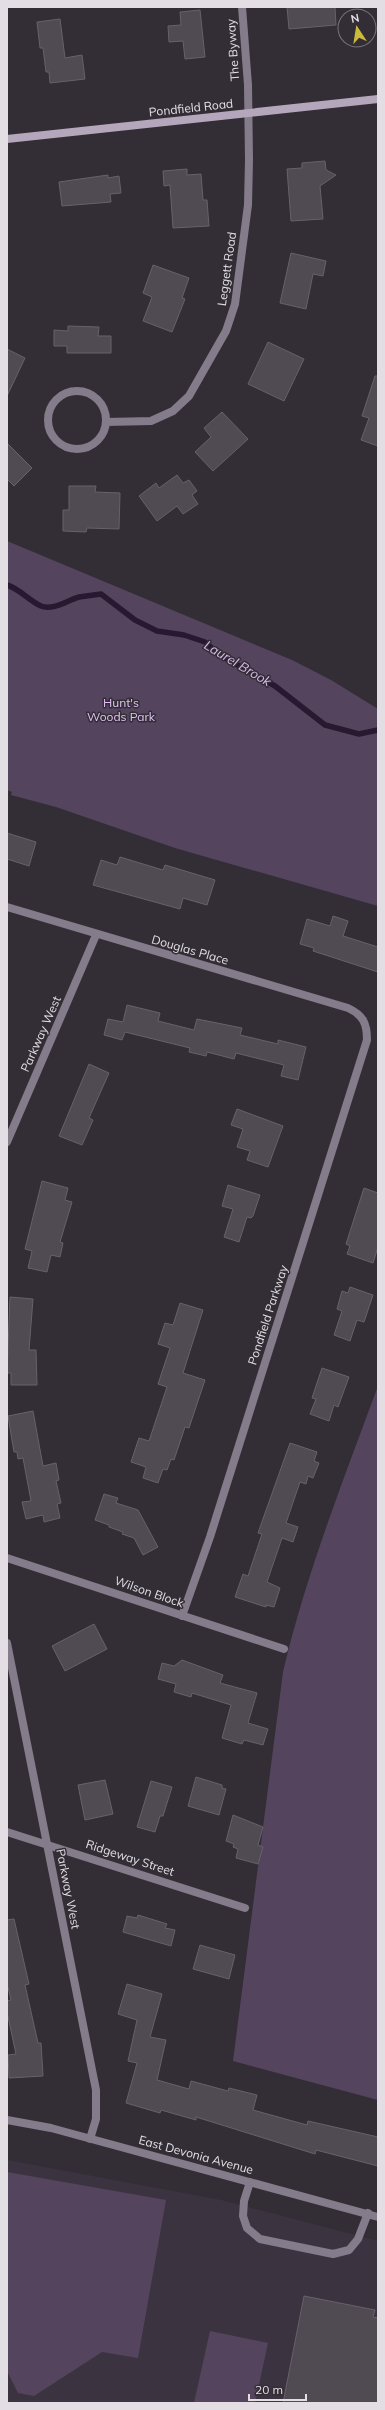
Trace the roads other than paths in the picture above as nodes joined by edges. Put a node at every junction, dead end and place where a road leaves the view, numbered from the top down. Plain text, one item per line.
1 (242, 7) edge
2 (378, 99) edge
3 (248, 115) junction
4 (7, 139) edge
5 (106, 422) junction
6 (7, 907) edge
7 (96, 935) junction
8 (364, 1019) joint
9 (7, 1142) edge
10 (7, 1558) edge
11 (182, 1616) junction
12 (7, 1643) edge
13 (284, 1649) dead end
14 (7, 1832) edge
15 (46, 1844) junction
16 (245, 1908) dead end
17 (7, 2120) edge
18 (90, 2139) junction
19 (250, 2182) junction
20 (368, 2213) junction
21 (378, 2216) edge

1 - 3 street, The Byway
2 - 3 street, Pondfield Road
3 - 4 street, Pondfield Road
3 - 5 street, Leggett Road
5 - 5 street
6 - 7 street, Douglas Place
7 - 8 street, Douglas Place
7 - 9 street, Parkway West
8 - 11 street, Pondfield Parkway
10 - 11 street, Wilson Block
11 - 13 street, Wilson Block
12 - 15 street, Parkway West
14 - 15 street, Ridgeway Street
15 - 16 street, Ridgeway Street
15 - 18 street, Parkway West
17 - 18 street, East Devonia Avenue
18 - 19 street, East Devonia Avenue
19 - 20 street, East Devonia Avenue
19 - 20 street
20 - 21 street, East Devonia Avenue

